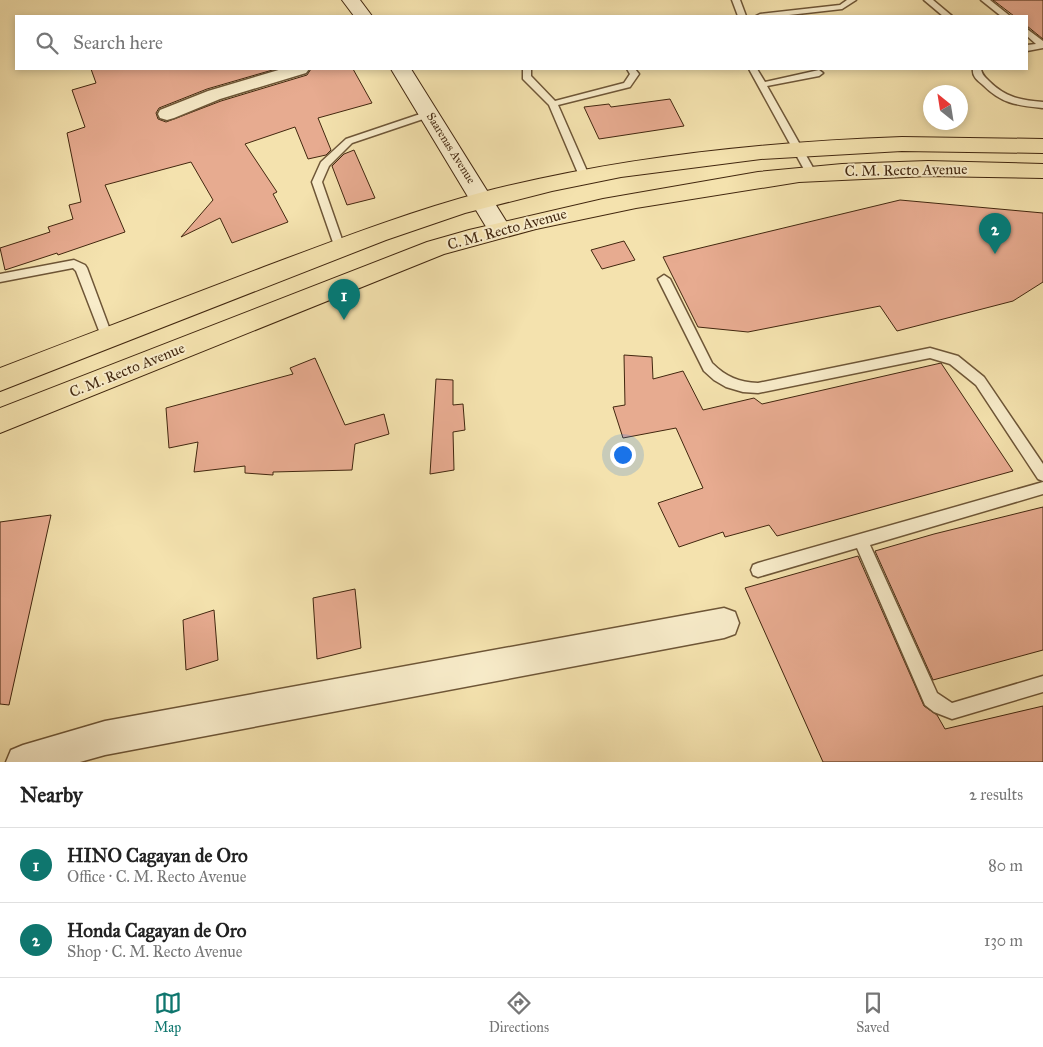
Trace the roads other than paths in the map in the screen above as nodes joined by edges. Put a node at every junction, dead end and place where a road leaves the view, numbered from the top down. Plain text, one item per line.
1 (351, 0) edge
2 (736, 0) edge
3 (852, 0) edge
4 (928, 0) edge
5 (985, 0) edge
6 (362, 15) edge
7 (742, 15) edge
8 (770, 15) edge
9 (947, 15) edge
10 (1005, 15) edge
11 (1028, 33) edge
12 (1028, 48) edge
13 (297, 70) edge
14 (401, 70) edge
15 (526, 70) edge
16 (632, 70) edge
17 (754, 70) edge
18 (977, 70) edge
19 (819, 73) dead end
20 (761, 85) junction
21 (553, 104) junction
22 (1043, 105) edge
23 (167, 114) dead end
24 (429, 114) junction
25 (1043, 146) edge
26 (798, 148) junction
27 (1043, 171) edge
28 (811, 173) junction
29 (585, 178) junction
30 (482, 200) junction
31 (499, 229) junction
32 (340, 248) junction
33 (0, 278) edge
34 (664, 279) dead end
35 (107, 338) junction
36 (0, 380) edge
37 (0, 421) edge
38 (1043, 475) edge
39 (1043, 488) edge
40 (861, 540) junction
41 (758, 570) dead end
42 (724, 623) dead end
43 (1043, 684) edge
44 (23, 762) edge

1 - 6 main road
2 - 7 lane
3 - 8 lane
4 - 9 lane
5 - 10 lane
11 - 12 lane
13 - 23 street
14 - 24 main road, Saarenas Avenue
15 - 21 lane
16 - 21 lane
17 - 20 lane
18 - 22 lane
19 - 20 lane
20 - 26 lane
21 - 29 lane
24 - 30 main road, Saarenas Avenue
24 - 32 lane
25 - 26 highway, C. M. Recto Avenue
26 - 28 lane
26 - 29 highway, C. M. Recto Avenue
27 - 28 highway, C. M. Recto Avenue
28 - 31 highway, C. M. Recto Avenue
29 - 30 highway, C. M. Recto Avenue
30 - 31 main road, Saarenas Avenue
30 - 32 highway, C. M. Recto Avenue
31 - 37 highway, C. M. Recto Avenue
32 - 35 highway, C. M. Recto Avenue
33 - 35 lane
34 - 38 lane
35 - 36 highway, C. M. Recto Avenue
39 - 40 lane
40 - 41 lane
40 - 43 lane
42 - 44 street

